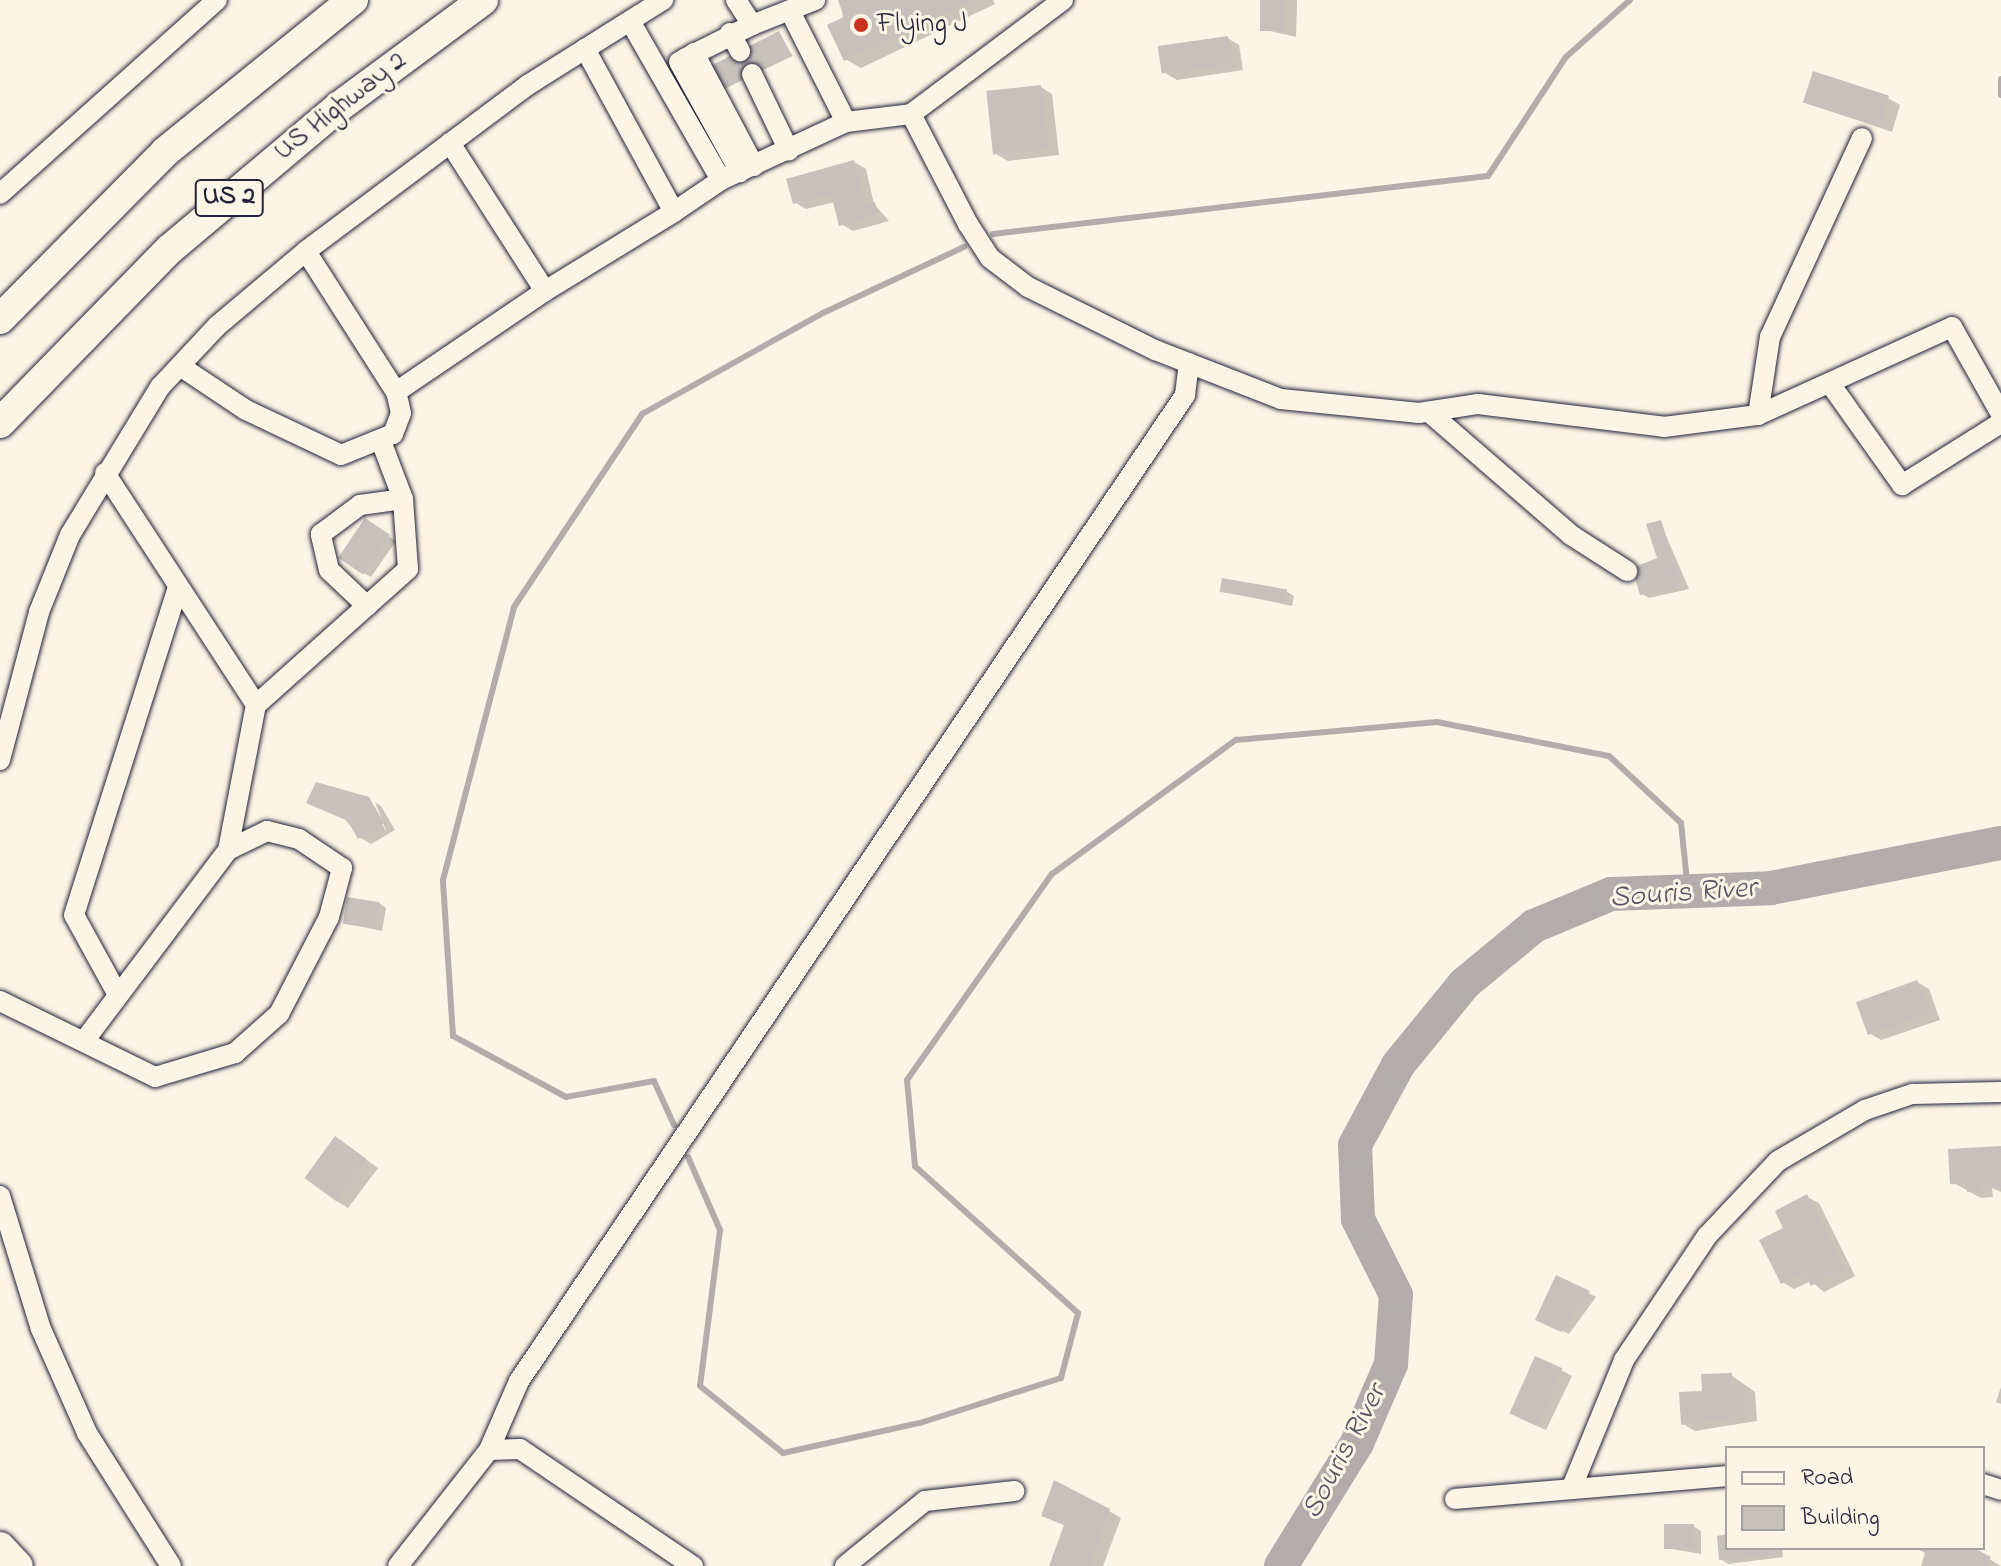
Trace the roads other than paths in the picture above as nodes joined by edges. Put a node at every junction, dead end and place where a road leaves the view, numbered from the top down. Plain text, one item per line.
1 (217, 0) edge
2 (353, 0) edge
3 (483, 0) edge
4 (663, 0) edge
5 (736, 0) edge
6 (815, 0) edge
7 (1063, 0) edge
8 (791, 13) junction
9 (630, 21) junction
10 (752, 25) junction
11 (585, 49) junction
12 (686, 58) junction
13 (659, 72) junction
14 (752, 74) dead end
15 (911, 114) junction
16 (846, 122) junction
17 (1862, 138) dead end
18 (450, 143) junction
19 (789, 151) junction
20 (739, 173) junction
21 (0, 194) edge
22 (674, 212) junction
23 (306, 251) junction
24 (56, 259) junction
25 (545, 291) junction
26 (0, 319) edge
27 (0, 331) edge
28 (1189, 363) junction
29 (180, 366) junction
30 (1831, 385) junction
31 (396, 392) junction
32 (1429, 412) junction
33 (2001, 414) edge
34 (1758, 415) junction
35 (0, 423) edge
36 (2001, 423) edge
37 (381, 441) junction
38 (105, 473) junction
39 (403, 499) junction
40 (1627, 571) dead end
41 (177, 590) junction
42 (367, 606) junction
43 (256, 705) junction
44 (0, 760) edge
45 (228, 850) junction
46 (118, 995) junction
47 (0, 1001) edge
48 (84, 1041) junction
49 (2001, 1092) edge
50 (0, 1196) edge
51 (489, 1450) junction
52 (1725, 1476) edge
53 (1572, 1487) junction
54 (1014, 1491) dead end
55 (1455, 1499) dead end
56 (0, 1547) edge
57 (18, 1566) edge
58 (171, 1566) edge
59 (398, 1566) edge
60 (693, 1566) edge
61 (845, 1566) edge

1 - 21 street
2 - 24 highway, US 2
3 - 35 highway, US Highway 2 / US 2
4 - 9 street
5 - 10 street
6 - 8 street
7 - 15 street
8 - 10 street
8 - 16 street
9 - 11 street
9 - 13 street
10 - 12 street
11 - 18 street
11 - 22 street
12 - 13 street
12 - 20 street
13 - 20 street
14 - 19 street
15 - 16 street
15 - 28 street
16 - 19 street
17 - 34 street
18 - 23 street
18 - 25 street
19 - 20 street
20 - 22 street
22 - 25 street
23 - 29 street
23 - 31 street
24 - 26 highway, US 2
24 - 27 highway
25 - 31 street
28 - 32 street
28 - 51 street
29 - 37 street
29 - 38 street
30 - 33 street
30 - 34 street
30 - 36 street
31 - 37 street
32 - 34 street
32 - 40 street
37 - 39 street
38 - 41 street
38 - 44 street
39 - 42 street
39 - 42 street
41 - 43 street
41 - 46 street
42 - 43 street
43 - 45 street
45 - 46 street
45 - 48 street
46 - 48 street
47 - 48 street
49 - 53 street
50 - 58 street
51 - 59 street
51 - 60 street
52 - 53 street
53 - 55 street
54 - 61 street
56 - 57 highway

